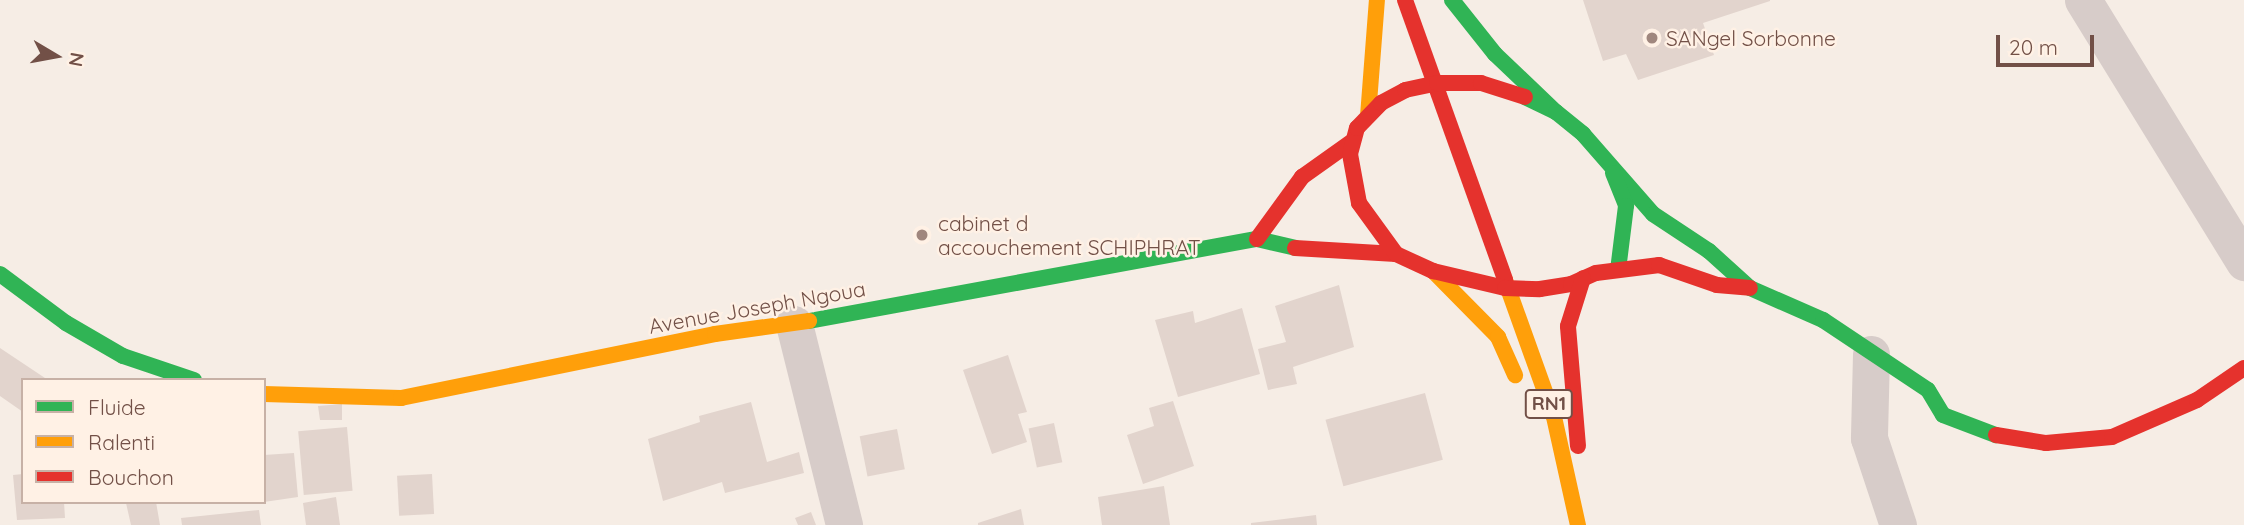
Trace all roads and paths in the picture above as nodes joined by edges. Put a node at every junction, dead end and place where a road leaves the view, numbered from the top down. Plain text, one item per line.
1 (1377, 0) edge
2 (1405, 0) edge
3 (1452, 0) edge
4 (2083, 0) edge
5 (1437, 83) junction
6 (1556, 111) junction
7 (1368, 116) junction
8 (1351, 142) junction
9 (1605, 159) junction
10 (1257, 239) junction
11 (1396, 254) junction
12 (2244, 262) edge
13 (1618, 270) junction
14 (1433, 271) junction
15 (0, 274) edge
16 (1583, 278) junction
17 (1505, 288) junction
18 (1750, 288) junction
19 (794, 324) junction
20 (1871, 354) junction
21 (2244, 368) edge
22 (188, 378) edge
23 (1520, 391) dead end
24 (266, 394) edge
25 (1549, 474) dead end
26 (844, 525) edge
27 (1577, 525) edge
28 (1898, 525) edge

1 - 7 main road
2 - 5 main road, RN1
3 - 6 main road
4 - 12 street
5 - 6 main road
5 - 7 main road
5 - 17 main road, RN1
6 - 9 main road
7 - 8 main road
8 - 10 main road
8 - 11 main road
9 - 13 main road
9 - 18 main road
10 - 11 main road
10 - 19 main road, Avenue Joseph Ngoua
11 - 14 main road
13 - 16 main road
13 - 18 main road
14 - 17 main road
14 - 23 main road
15 - 22 main road
16 - 17 main road
16 - 27 main road
17 - 27 main road, RN1
18 - 20 main road
19 - 24 main road, Avenue Joseph Ngoua
19 - 26 street
20 - 21 main road
20 - 28 street
25 - 27 main road

